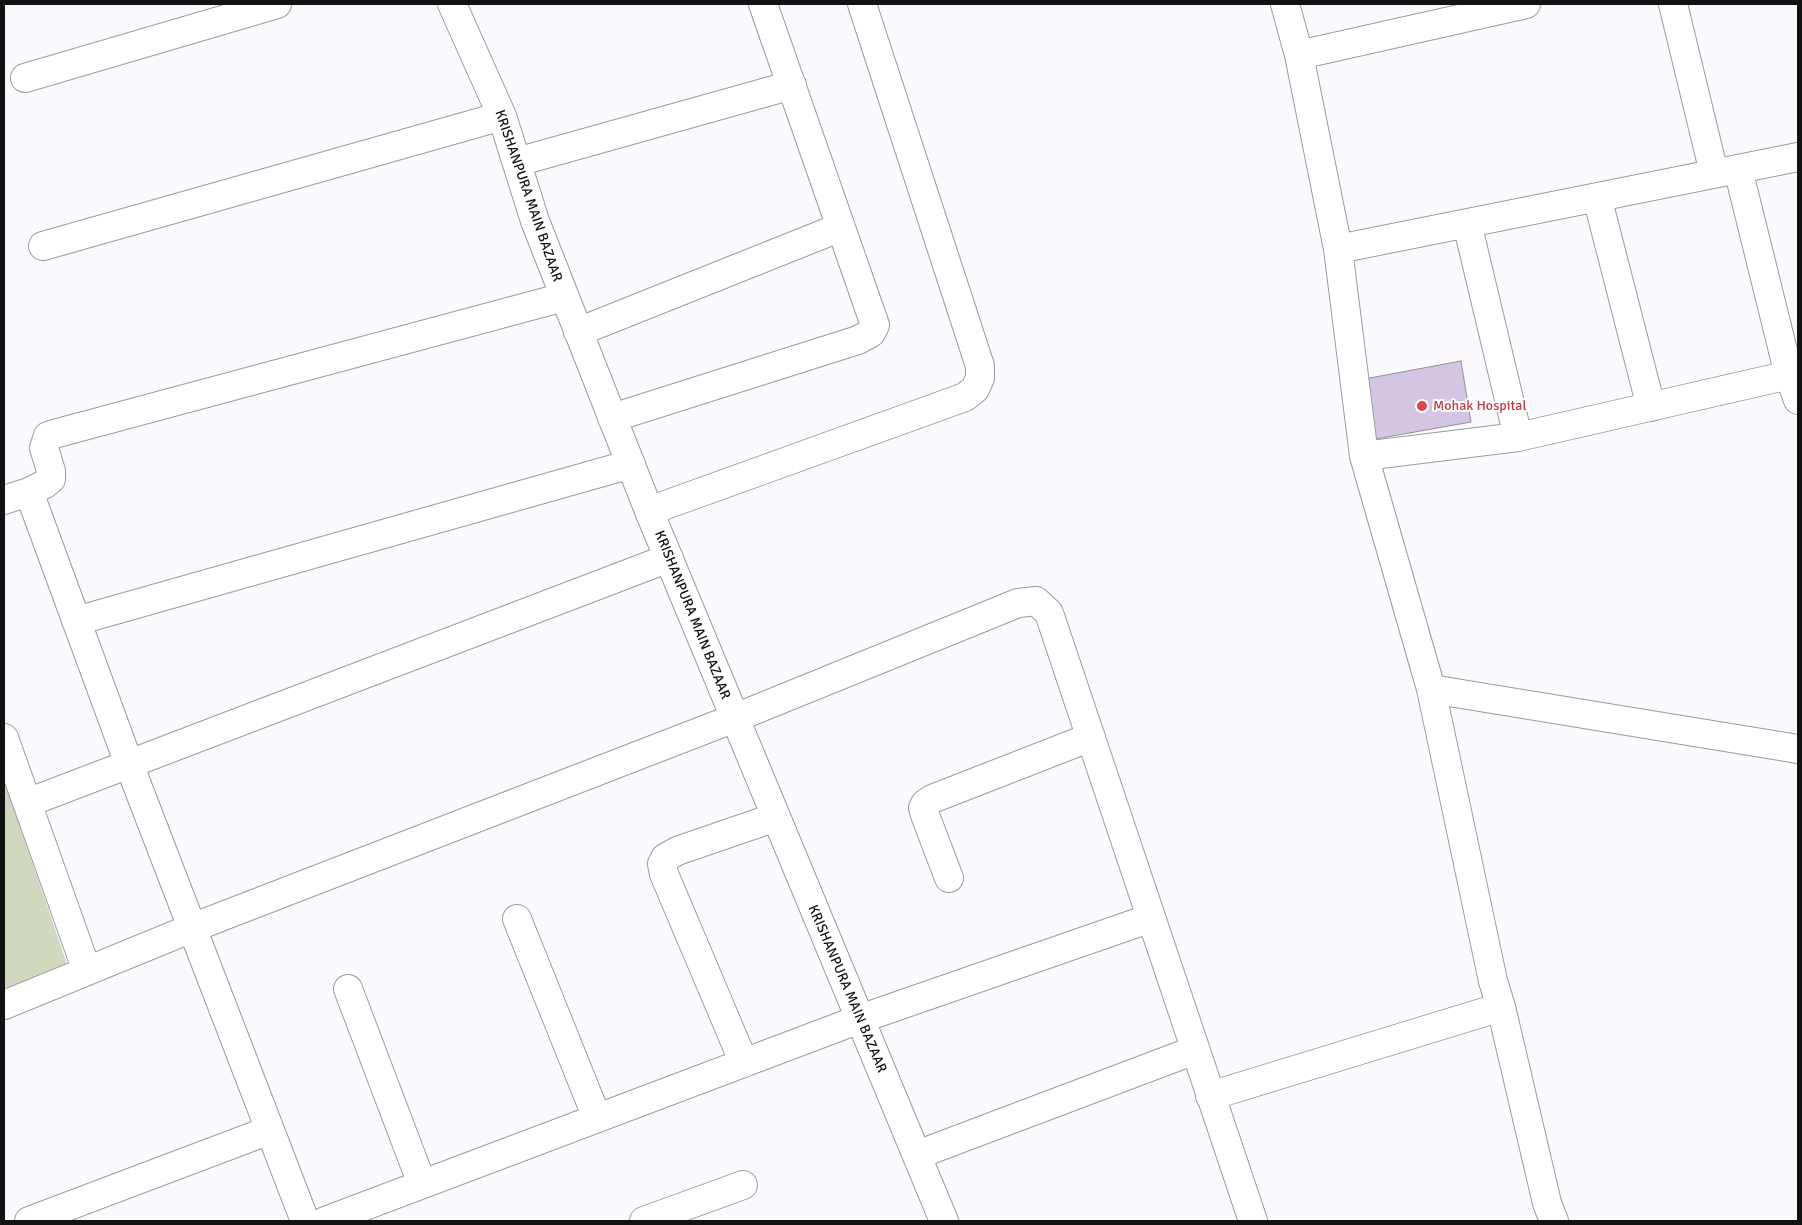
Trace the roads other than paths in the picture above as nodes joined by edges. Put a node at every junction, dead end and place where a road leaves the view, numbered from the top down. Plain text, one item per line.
1 (277, 4) edge
2 (452, 4) edge
3 (763, 4) edge
4 (862, 4) edge
5 (1285, 4) edge
6 (1526, 4) edge
7 (1673, 4) edge
8 (1299, 56) junction
9 (24, 78) dead end
10 (792, 85) junction
11 (502, 116) junction
12 (1798, 157) edge
13 (517, 162) junction
14 (1726, 171) junction
15 (1597, 197) junction
16 (1467, 223) junction
17 (841, 227) junction
18 (42, 246) dead end
19 (1338, 249) junction
20 (564, 297) junction
21 (578, 332) junction
22 (1795, 383) edge
23 (1652, 407) junction
24 (612, 418) junction
25 (1518, 437) junction
26 (1364, 456) junction
27 (630, 464) junction
28 (16, 496) edge
29 (649, 511) junction
30 (668, 558) junction
31 (76, 621) junction
32 (1431, 689) junction
33 (735, 718) junction
34 (4, 738) edge
35 (1090, 738) junction
36 (1798, 749) edge
37 (129, 764) junction
38 (27, 803) junction
39 (776, 817) junction
40 (949, 878) dead end
41 (1151, 918) junction
42 (517, 919) dead end
43 (192, 928) junction
44 (87, 971) junction
45 (348, 989) dead end
46 (4, 1005) edge
47 (1501, 1007) junction
48 (860, 1019) junction
49 (1195, 1050) junction
50 (744, 1063) junction
51 (1210, 1096) junction
52 (597, 1118) junction
53 (270, 1130) junction
54 (916, 1155) junction
55 (422, 1184) junction
56 (743, 1185) dead end
57 (29, 1221) edge
58 (305, 1221) edge
59 (325, 1221) edge
60 (644, 1221) edge
61 (944, 1221) edge
62 (1252, 1221) edge
63 (1554, 1221) edge

1 - 9 street
2 - 11 street, KRISHANPURA MAIN BAZAAR
3 - 10 street
4 - 29 street
5 - 8 street
6 - 8 street
7 - 14 street
8 - 19 street
10 - 13 street
10 - 17 street
11 - 13 street, KRISHANPURA MAIN BAZAAR
11 - 18 street
12 - 14 street
13 - 20 street, KRISHANPURA MAIN BAZAAR
14 - 15 street
14 - 22 street
15 - 16 street
15 - 23 street
16 - 19 street
16 - 25 street
17 - 21 street
17 - 24 street
19 - 26 street
20 - 21 street, KRISHANPURA MAIN BAZAAR
20 - 28 street
21 - 24 street, KRISHANPURA MAIN BAZAAR
22 - 23 street
23 - 25 street
24 - 27 street, KRISHANPURA MAIN BAZAAR
25 - 26 street
26 - 32 street
27 - 29 street, KRISHANPURA MAIN BAZAAR
27 - 31 street
28 - 31 street
29 - 30 street, KRISHANPURA MAIN BAZAAR
30 - 33 street, KRISHANPURA MAIN BAZAAR
30 - 37 street
31 - 37 street
32 - 36 street
32 - 47 street
33 - 35 street
33 - 39 street, KRISHANPURA MAIN BAZAAR
33 - 43 street
34 - 38 street
35 - 40 street
35 - 41 street
37 - 38 street
37 - 43 street
38 - 44 street
39 - 48 street, KRISHANPURA MAIN BAZAAR
39 - 50 street
41 - 48 street
41 - 49 street
42 - 52 street
43 - 44 street
43 - 53 street
44 - 46 street
45 - 55 street
47 - 51 street
47 - 63 street
48 - 50 street
48 - 54 street, KRISHANPURA MAIN BAZAAR
49 - 51 street
49 - 54 street
50 - 52 street
51 - 62 street
52 - 55 street
53 - 57 street
53 - 58 street
54 - 61 street, KRISHANPURA MAIN BAZAAR
55 - 59 street
56 - 60 street

